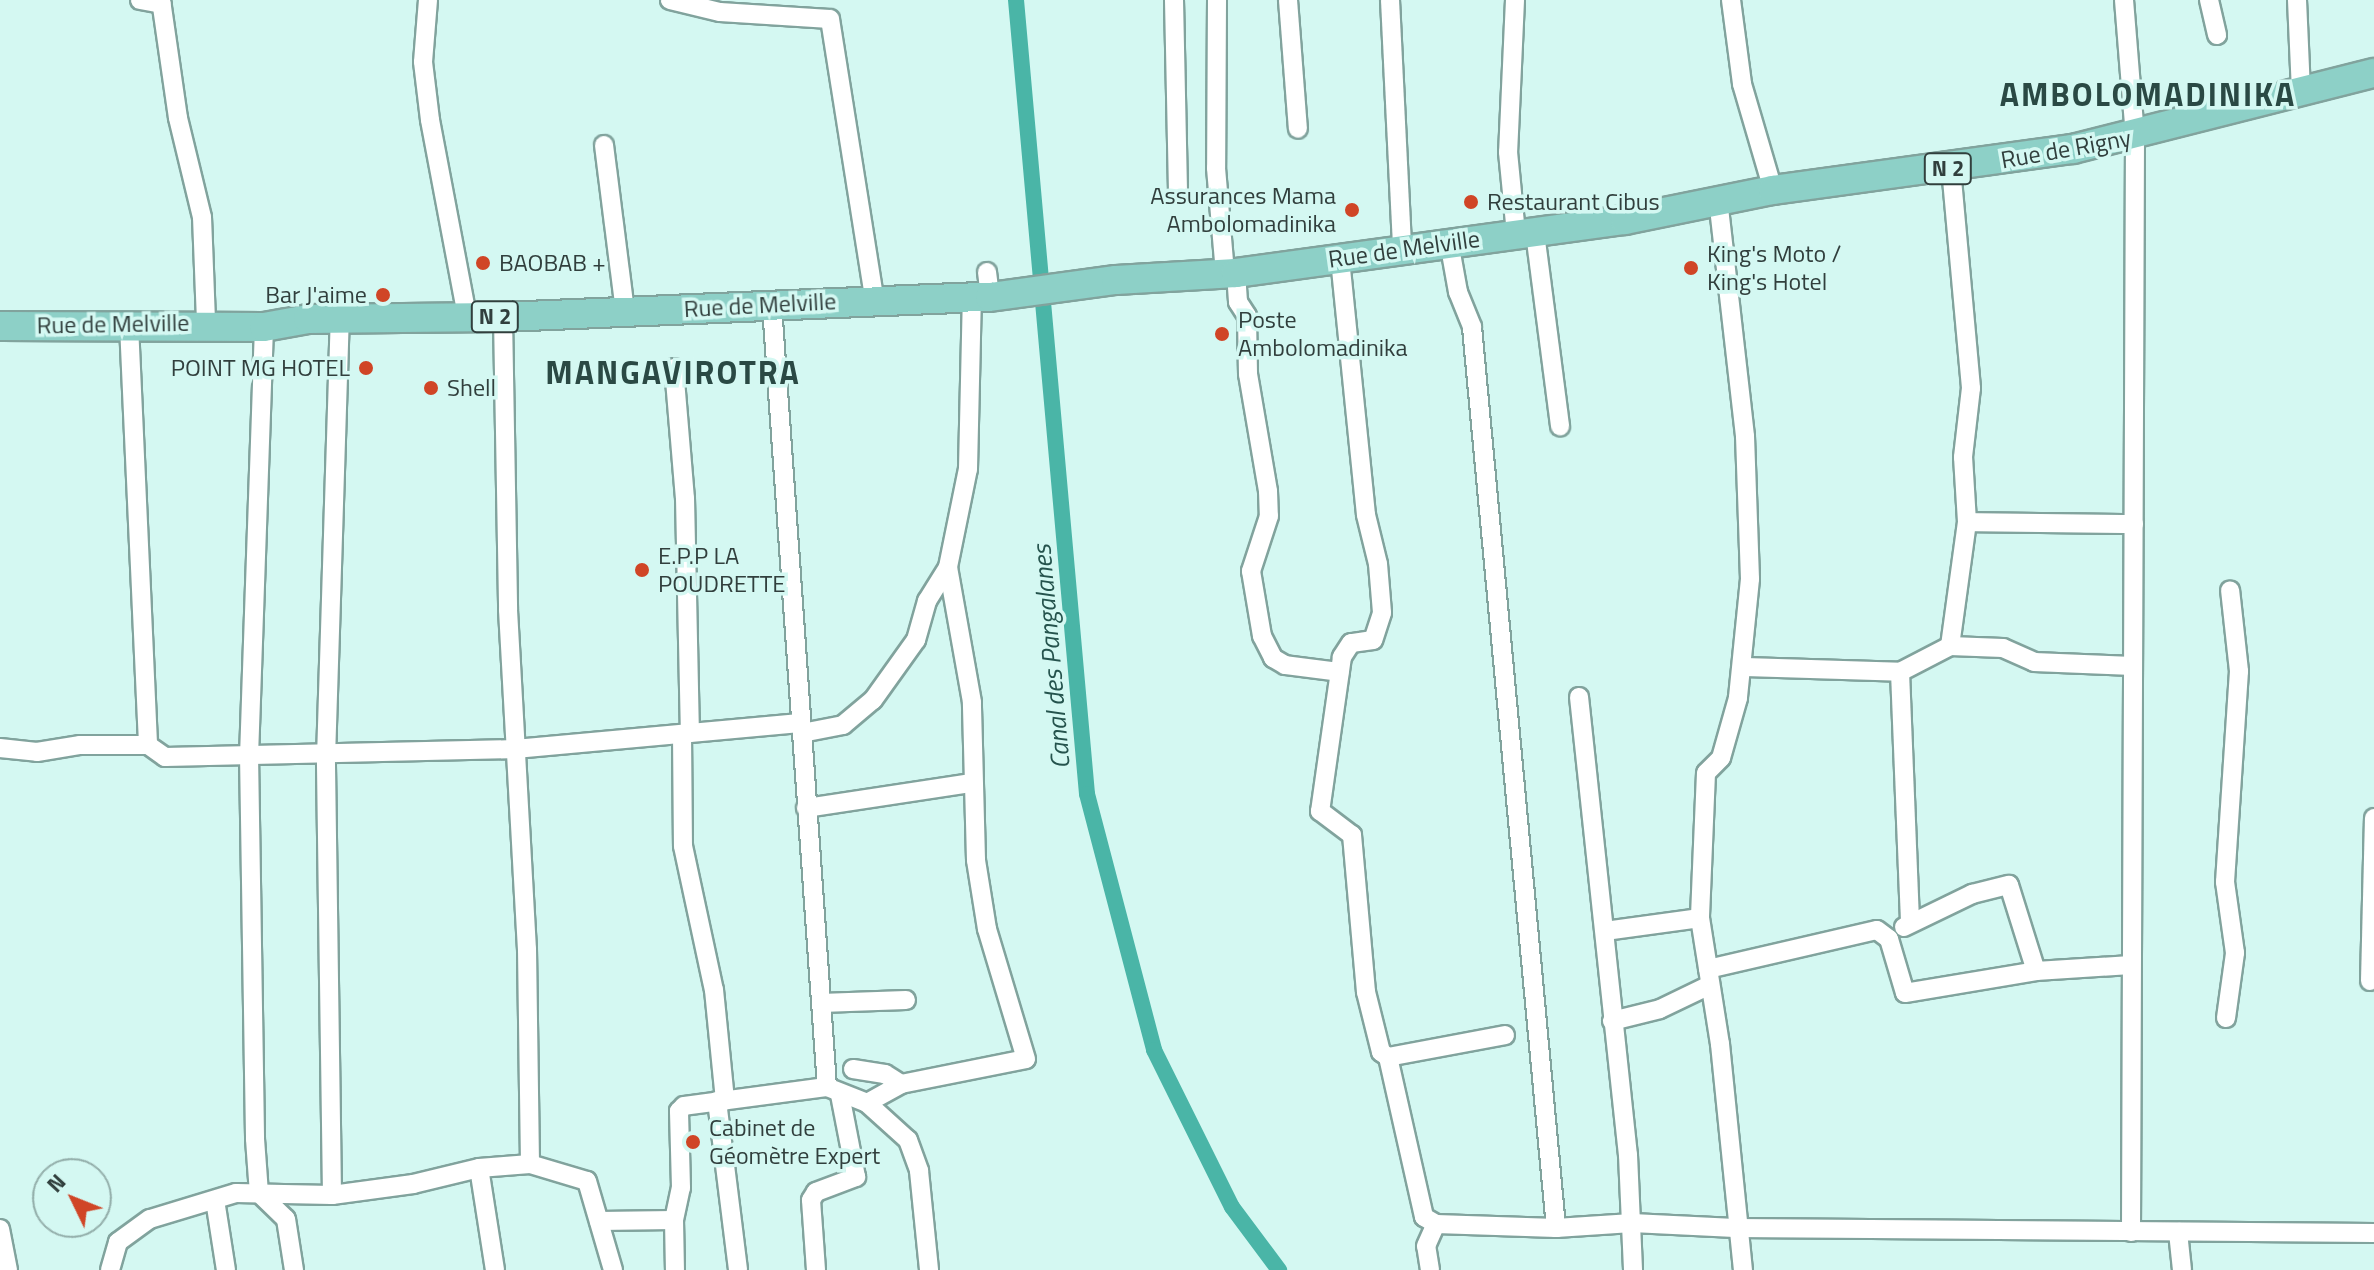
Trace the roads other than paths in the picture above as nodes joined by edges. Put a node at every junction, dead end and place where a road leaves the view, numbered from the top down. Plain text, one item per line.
1 (140, 0) edge
2 (428, 0) edge
3 (1174, 0) edge
4 (1217, 0) edge
5 (1288, 0) edge
6 (1390, 0) edge
7 (1515, 0) edge
8 (1731, 0) edge
9 (2124, 0) edge
10 (2209, 0) edge
11 (2297, 0) edge
12 (681, 1) edge
13 (162, 2) edge
14 (2217, 35) dead end
15 (2374, 73) edge
16 (2301, 92) junction
17 (1298, 129) dead end
18 (2135, 137) junction
19 (604, 145) dead end
20 (1951, 168) junction
21 (1773, 190) junction
22 (1178, 193) dead end
23 (1718, 199) junction
24 (1525, 233) junction
25 (1449, 242) junction
26 (1402, 248) junction
27 (1340, 259) junction
28 (1230, 274) junction
29 (983, 288) junction
30 (874, 298) junction
31 (772, 306) junction
32 (625, 311) junction
33 (467, 316) junction
34 (503, 317) junction
35 (340, 318) junction
36 (206, 323) junction
37 (129, 325) junction
38 (0, 326) edge
39 (264, 327) junction
40 (674, 368) dead end
41 (1560, 426) dead end
42 (1967, 522) junction
43 (2134, 524) junction
44 (948, 567) junction
45 (2230, 590) dead end
46 (1950, 646) junction
47 (2133, 666) junction
48 (1745, 667) junction
49 (1340, 672) junction
50 (1900, 672) junction
51 (1579, 697) dead end
52 (801, 728) junction
53 (686, 734) junction
54 (148, 745) junction
55 (0, 748) edge
56 (515, 749) junction
57 (249, 754) junction
58 (326, 758) junction
59 (971, 783) junction
60 (806, 808) junction
61 (2374, 818) edge
62 (1700, 918) junction
63 (1910, 922) junction
64 (1605, 931) junction
65 (1889, 939) junction
66 (2131, 965) junction
67 (2036, 971) junction
68 (1709, 977) junction
69 (2370, 981) dead end
70 (906, 1000) dead end
71 (821, 1003) junction
72 (2226, 1018) dead end
73 (1612, 1021) junction
74 (1505, 1035) dead end
75 (1388, 1057) junction
76 (853, 1069) dead end
77 (901, 1084) junction
78 (834, 1091) junction
79 (721, 1100) junction
80 (867, 1103) junction
81 (530, 1164) junction
82 (479, 1168) junction
83 (259, 1193) junction
84 (332, 1195) junction
85 (215, 1200) junction
86 (674, 1220) junction
87 (599, 1221) junction
88 (1632, 1223) junction
89 (1436, 1224) junction
90 (1556, 1228) junction
91 (1735, 1228) junction
92 (0, 1229) edge
93 (2131, 1232) junction
94 (2178, 1232) junction
95 (2374, 1233) edge
96 (8, 1270) edge
97 (110, 1270) edge
98 (226, 1270) edge
99 (294, 1270) edge
100 (495, 1270) edge
101 (613, 1270) edge
102 (675, 1270) edge
103 (738, 1270) edge
104 (816, 1270) edge
105 (929, 1270) edge
106 (1430, 1270) edge
107 (1633, 1270) edge
108 (1743, 1270) edge
109 (2182, 1270) edge

1 - 13 street
2 - 33 street
3 - 22 street
4 - 28 street
5 - 17 street
6 - 26 street
7 - 24 street
8 - 21 street
9 - 18 street
10 - 14 street
11 - 16 street
12 - 30 street
13 - 36 street
15 - 16 main road, Rue de Rigny / N 2
16 - 18 main road, Rue de Rigny / N 2
18 - 20 main road, Rue de Rigny / N 2
18 - 43 street
19 - 32 street
20 - 21 main road, Rue de Rigny / N 2
20 - 42 street
21 - 23 main road, Rue de Rigny / N 2
23 - 24 main road, Rue de Rigny / N 2
23 - 48 street
24 - 25 main road, Rue de Melville / N 2
24 - 41 street
25 - 26 main road, Rue de Melville / N 2
25 - 90 street
26 - 27 main road, Rue de Melville / N 2
27 - 28 main road, Rue de Melville / N 2
27 - 49 street
28 - 29 main road, Rue de Melville / N 2
28 - 49 street
29 - 30 main road, Rue de Melville / N 2
29 - 44 street
30 - 31 main road, Rue de Melville / N 2
31 - 32 main road, Rue de Melville / N 2
31 - 52 street
32 - 34 main road, Rue de Melville / N 2
33 - 34 main road, Rue de Melville / N 2
33 - 35 main road, Rue de Melville / N 2
34 - 56 street
35 - 39 main road, Rue de Melville / N 2
35 - 58 street
36 - 37 main road, Rue de Melville / N 2
36 - 39 main road, Rue de Melville / N 2
37 - 38 main road, Rue de Melville / N 2
37 - 54 street
39 - 57 street
40 - 53 street
42 - 43 street
42 - 46 street
43 - 47 street
44 - 52 street
44 - 59 street
45 - 72 street
46 - 47 street
46 - 50 street
47 - 66 street
48 - 50 street
48 - 62 street
49 - 75 street
50 - 63 street
51 - 64 street
52 - 53 street
52 - 60 street
53 - 56 street
53 - 79 street
54 - 55 street
54 - 57 street
56 - 58 street
56 - 81 street
57 - 58 street
57 - 83 street
58 - 84 street
59 - 60 street
59 - 77 street
60 - 71 street
61 - 69 street
62 - 64 street
62 - 68 street
63 - 65 street
63 - 67 street
64 - 73 street
65 - 67 street
65 - 68 street
66 - 67 street
66 - 93 street
68 - 73 street
68 - 91 street
70 - 71 street
71 - 78 street
73 - 88 street
74 - 75 street
75 - 89 street
76 - 77 street
77 - 80 street
78 - 79 street
78 - 80 street
78 - 104 street
79 - 86 street
79 - 103 street
80 - 105 street
81 - 82 street
81 - 87 street
82 - 84 street
82 - 100 street
83 - 84 street
83 - 85 street
83 - 99 street
85 - 97 street
85 - 98 street
86 - 87 street
86 - 102 street
87 - 101 street
88 - 90 street
88 - 91 street
88 - 107 street
89 - 90 street
89 - 106 street
91 - 93 street
91 - 108 street
92 - 96 street
93 - 94 street
94 - 95 street
94 - 109 street

